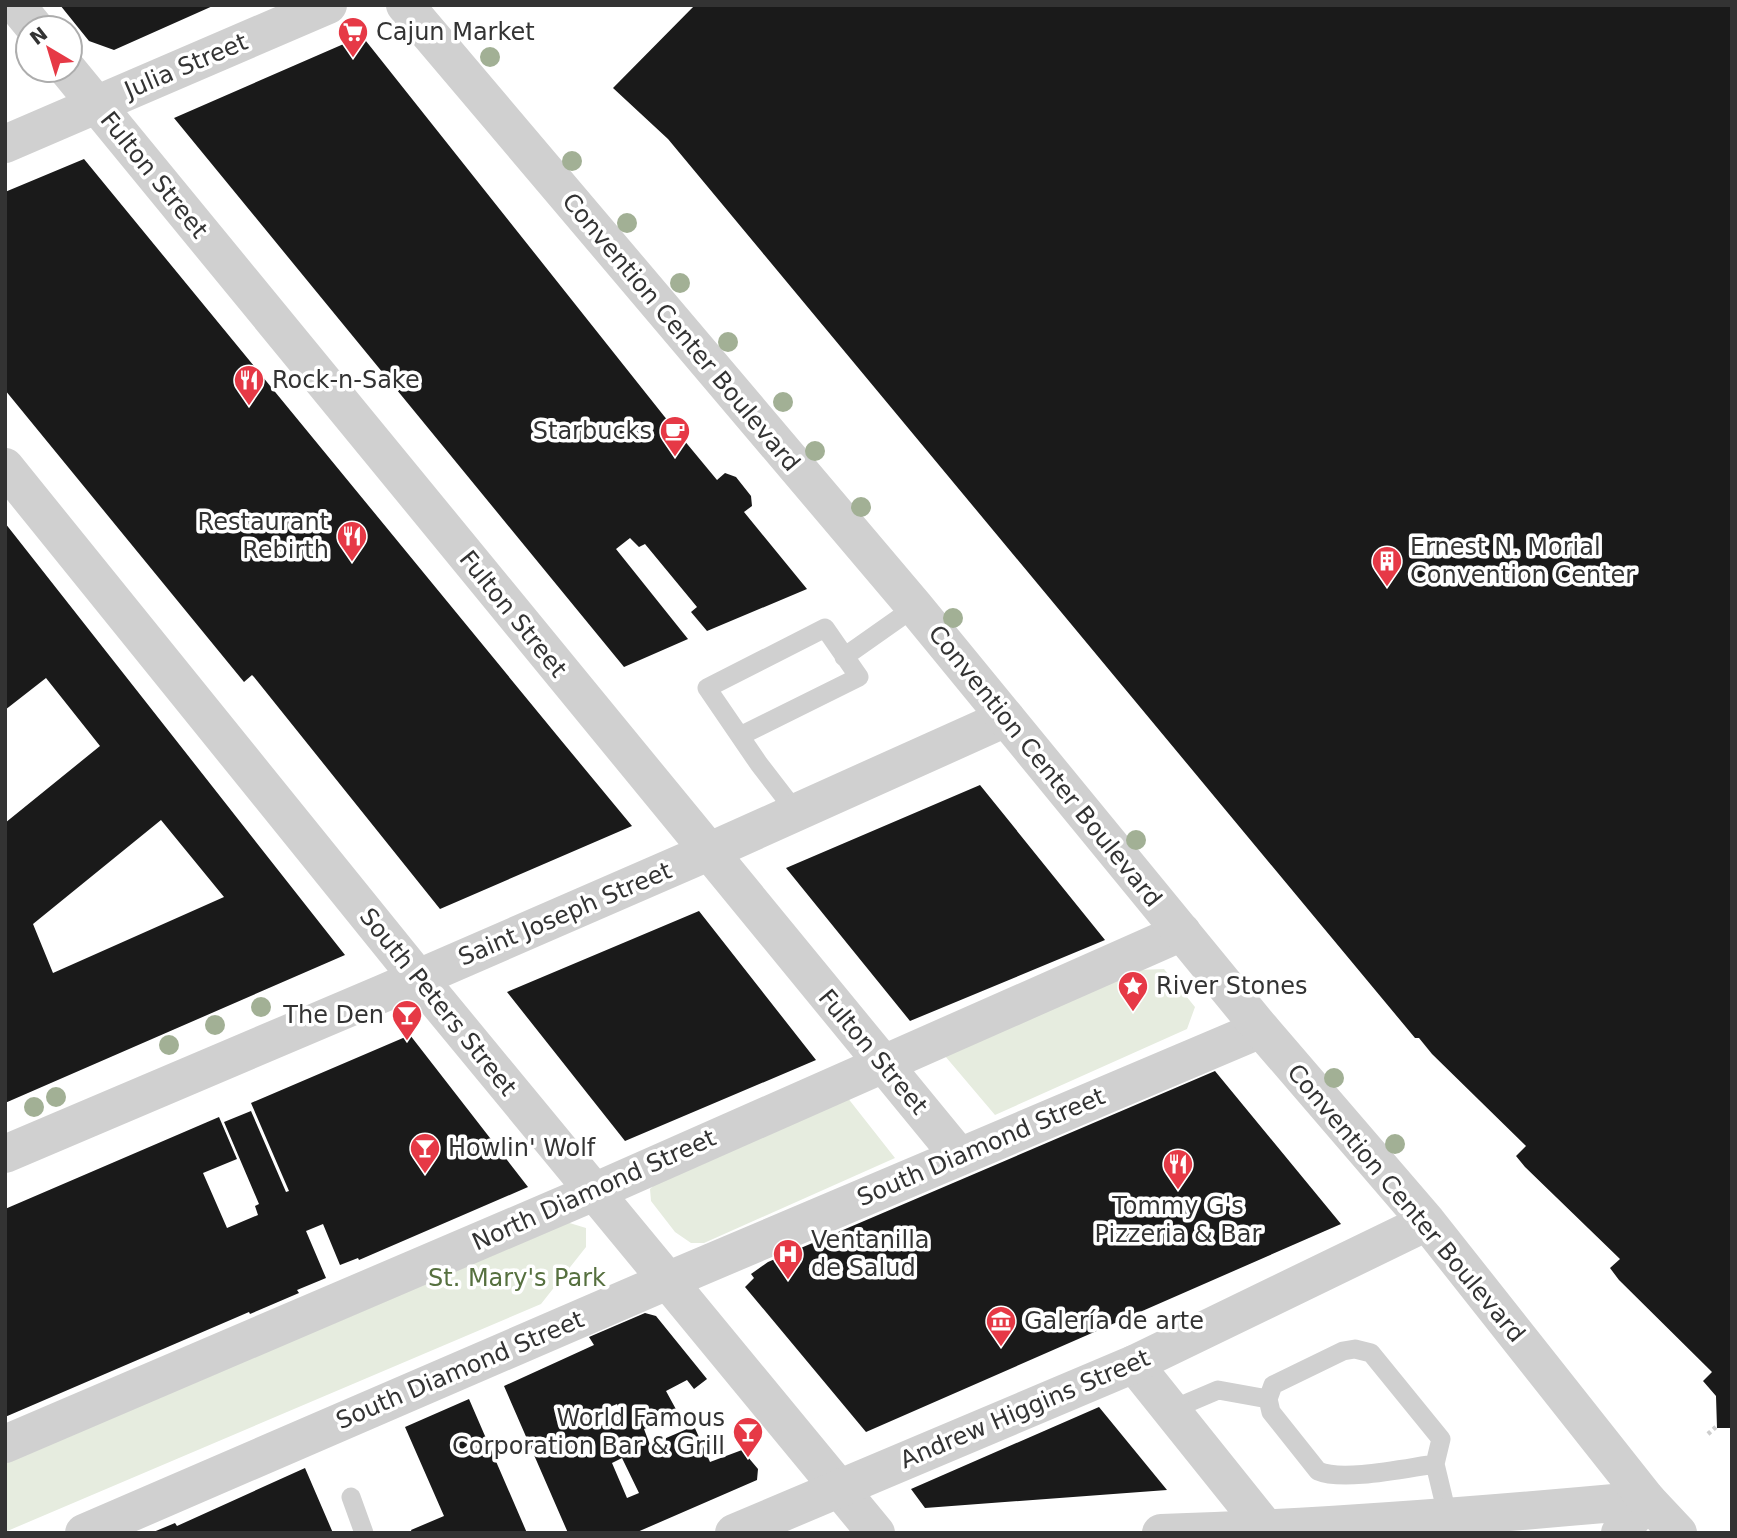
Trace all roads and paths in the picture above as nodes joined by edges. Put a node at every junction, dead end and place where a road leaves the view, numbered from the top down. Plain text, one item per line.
1 (328, 5) edge
2 (405, 5) edge
3 (79, 84) edge
4 (96, 105) junction
5 (5, 144) edge
6 (5, 467) edge
7 (915, 607) junction
8 (844, 657) junction
9 (1006, 718) junction
10 (740, 736) junction
11 (796, 812) junction
12 (708, 852) junction
13 (1182, 932) junction
14 (418, 978) junction
15 (1261, 1029) junction
16 (882, 1064) junction
17 (5, 1154) edge
18 (959, 1156) junction
19 (594, 1192) junction
20 (1427, 1223) junction
21 (667, 1281) junction
22 (1134, 1364) junction
23 (1268, 1399) junction
24 (1171, 1410) junction
25 (1717, 1426) dead end
26 (1709, 1434) dead end
27 (5, 1444) edge
28 (1435, 1464) junction
29 (838, 1488) junction
30 (351, 1497) dead end
31 (1647, 1500) junction
32 (1448, 1518) junction
33 (1268, 1530) junction
34 (84, 1533) edge
35 (364, 1533) edge
36 (734, 1533) edge
37 (876, 1533) edge
38 (1161, 1533) edge
39 (1620, 1533) edge
40 (1678, 1533) edge

1 - 4 street, Julia Street
2 - 7 street, Convention Center Boulevard
3 - 4 street, Fulton Street
4 - 5 street, Julia Street
4 - 12 street, Fulton Street
6 - 14 street, South Peters Street
7 - 8 lane
7 - 9 street, Convention Center Boulevard
8 - 10 lane
8 - 10 lane
9 - 11 street, Saint Joseph Street
9 - 13 street, Convention Center Boulevard
10 - 11 lane
11 - 12 street, Saint Joseph Street
12 - 14 street, Saint Joseph Street
12 - 16 street, Fulton Street
13 - 15 street, Convention Center Boulevard
13 - 16 street, North Diamond Street
14 - 17 street, Saint Joseph Street
14 - 19 street, South Peters Street
15 - 18 street, South Diamond Street
15 - 20 street, Convention Center Boulevard
16 - 18 street, Fulton Street
16 - 19 street, North Diamond Street
18 - 21 street, South Diamond Street
19 - 21 street, South Peters Street
19 - 27 street, North Diamond Street
20 - 22 street, Andrew Higgins Street
20 - 31 street, Convention Center Boulevard
21 - 29 street, South Peters Street
21 - 34 street, South Diamond Street
22 - 24 street
22 - 29 street, Andrew Higgins Street
23 - 24 lane
23 - 28 lane
23 - 28 lane
24 - 33 street
25 - 26 path
28 - 32 lane
29 - 36 street, Andrew Higgins Street
29 - 37 street, South Peters Street
30 - 35 lane
31 - 32 street
31 - 39 street
31 - 40 street, Convention Center Boulevard
32 - 33 street
33 - 38 street

